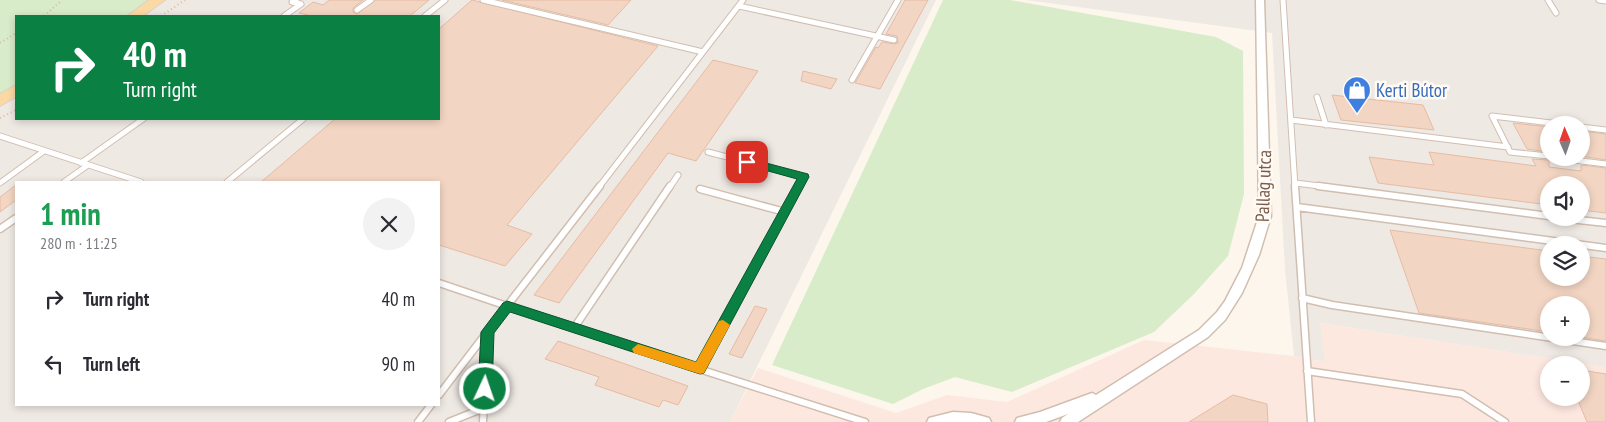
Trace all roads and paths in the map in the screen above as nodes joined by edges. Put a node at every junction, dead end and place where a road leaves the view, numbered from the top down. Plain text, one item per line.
1 (62, 0) edge
2 (158, 0) edge
3 (185, 0) edge
4 (296, 0) edge
5 (371, 0) edge
6 (444, 0) edge
7 (483, 0) edge
8 (743, 0) edge
9 (898, 0) edge
10 (1260, 0) edge
11 (1284, 0) edge
12 (1548, 0) edge
13 (1599, 0) edge
14 (1606, 1) edge
15 (739, 6) junction
16 (357, 10) dead end
17 (1556, 13) dead end
18 (45, 15) edge
19 (136, 15) edge
20 (162, 15) edge
21 (285, 15) edge
22 (426, 15) edge
23 (15, 34) edge
24 (877, 36) junction
25 (894, 40) dead end
26 (0, 43) edge
27 (703, 52) junction
28 (852, 80) dead end
29 (15, 91) edge
30 (1318, 98) dead end
31 (0, 100) edge
32 (15, 110) edge
33 (0, 118) edge
34 (141, 120) edge
35 (302, 120) edge
36 (1291, 120) junction
37 (1540, 122) edge
38 (1326, 125) junction
39 (1590, 127) edge
40 (1606, 130) edge
41 (0, 136) edge
42 (1508, 147) junction
43 (44, 150) junction
44 (708, 152) dead end
45 (1540, 155) edge
46 (1590, 162) edge
47 (82, 163) junction
48 (1606, 164) edge
49 (88, 165) junction
50 (678, 175) dead end
51 (65, 181) edge
52 (138, 181) edge
53 (228, 181) edge
54 (0, 183) edge
55 (1295, 183) junction
56 (700, 189) dead end
57 (1297, 206) junction
58 (785, 212) junction
59 (1540, 215) edge
60 (15, 219) edge
61 (1590, 221) edge
62 (1606, 223) edge
63 (0, 229) edge
64 (1606, 248) edge
65 (440, 283) edge
66 (1302, 298) junction
67 (507, 306) junction
68 (574, 328) junction
69 (487, 332) junction
70 (1606, 346) edge
71 (700, 369) junction
72 (1307, 371) junction
73 (1108, 393) junction
74 (440, 394) edge
75 (430, 406) edge
76 (484, 408) junction
77 (418, 422) edge
78 (449, 422) edge
79 (483, 422) edge
80 (865, 422) edge
81 (934, 422) edge
82 (984, 422) edge
83 (1022, 422) edge
84 (1067, 422) edge
85 (1310, 422) edge
86 (1504, 422) edge

1 - 18 path
2 - 19 main road
3 - 20 path
4 - 21 lane
5 - 16 lane
6 - 22 lane
7 - 27 lane
8 - 15 lane
9 - 24 lane
10 - 73 street, Pallag utca
11 - 36 lane, Pallag utca
12 - 17 lane
13 - 14 lane
15 - 24 lane
15 - 27 lane
23 - 26 path
24 - 25 lane
24 - 28 lane
27 - 67 lane
29 - 31 main road
30 - 38 lane
32 - 33 path
34 - 47 lane
35 - 53 lane
36 - 38 lane
36 - 55 lane, Pallag utca
37 - 42 lane
38 - 42 lane
39 - 40 lane
41 - 43 lane
42 - 45 lane
43 - 47 lane
43 - 54 lane
44 - 58 lane
46 - 48 lane
47 - 49 lane
49 - 51 lane
49 - 52 lane
50 - 68 lane
55 - 57 lane, Pallag utca
55 - 59 lane
56 - 58 lane
57 - 64 lane
57 - 66 lane, Pallag utca
58 - 71 lane
60 - 63 lane
61 - 62 lane
65 - 67 lane
66 - 70 lane
66 - 72 lane, Pallag utca
67 - 68 lane
67 - 69 lane
68 - 71 lane
69 - 74 lane
69 - 76 lane
71 - 80 lane
72 - 85 lane, Pallag utca
72 - 86 lane
73 - 83 street
73 - 84 street
75 - 77 lane
76 - 78 lane
76 - 79 lane
81 - 82 street

